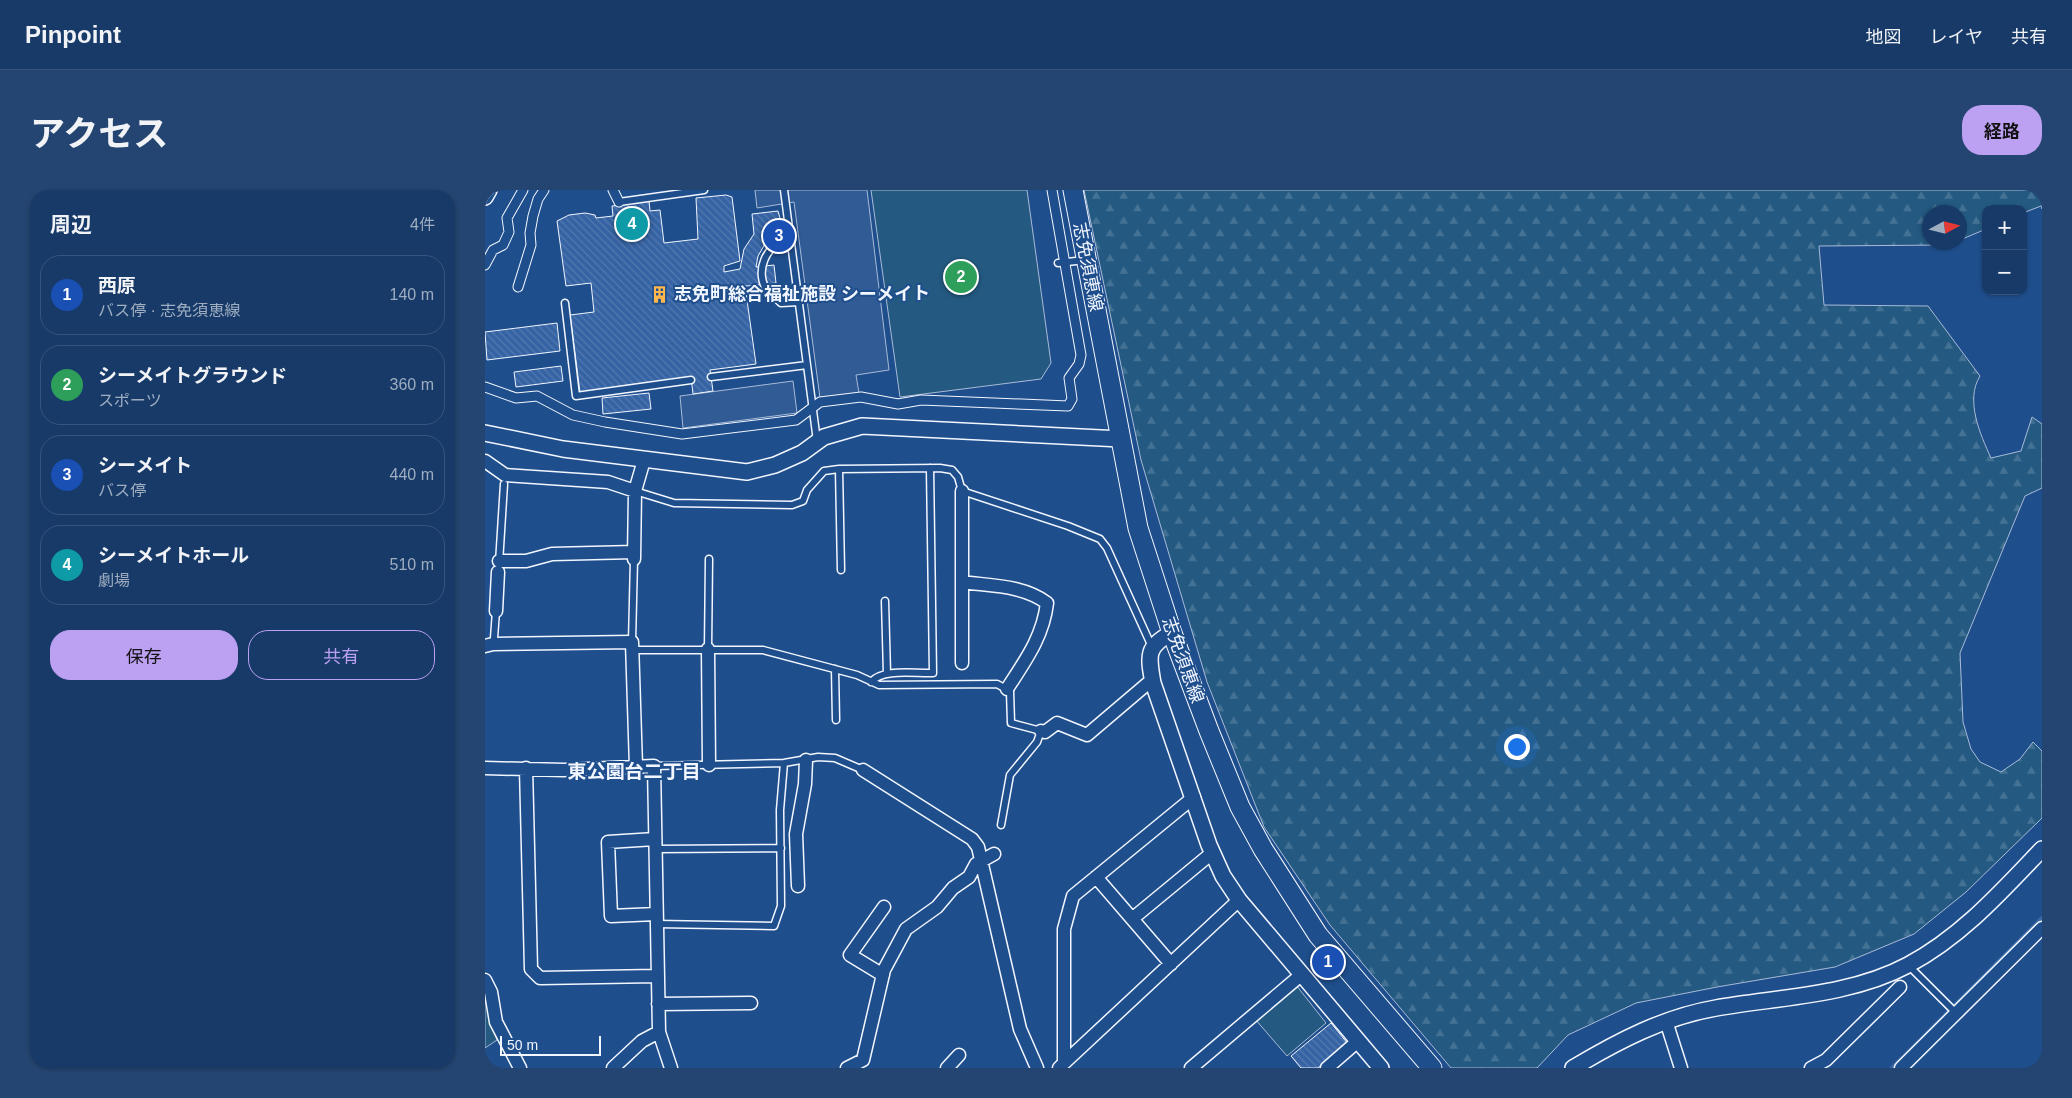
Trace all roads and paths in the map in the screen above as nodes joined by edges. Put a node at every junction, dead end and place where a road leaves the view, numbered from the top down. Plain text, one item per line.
1 (489, 190) edge
2 (523, 190) edge
3 (544, 190) edge
4 (613, 190) edge
5 (703, 190) edge
6 (784, 190) edge
7 (1052, 190) edge
8 (1073, 190) edge
9 (485, 196) edge
10 (619, 202) joint
11 (790, 238) junction
12 (1086, 260) junction
13 (1058, 263) dead end
14 (485, 265) edge
15 (518, 287) dead end
16 (799, 302) junction
17 (565, 303) dead end
18 (807, 365) junction
19 (711, 377) dead end
20 (691, 380) dead end
21 (485, 387) edge
22 (813, 408) junction
23 (485, 433) edge
24 (1121, 439) junction
25 (817, 442) junction
26 (644, 460) junction
27 (485, 461) edge
28 (839, 468) junction
29 (930, 468) junction
30 (505, 480) junction
31 (635, 491) junction
32 (962, 491) junction
33 (634, 555) junction
34 (709, 559) dead end
35 (498, 567) junction
36 (841, 570) dead end
37 (962, 582) junction
38 (885, 601) dead end
39 (496, 611) joint
40 (1172, 633) junction
41 (491, 643) edge
42 (632, 646) junction
43 (1151, 647) junction
44 (708, 649) junction
45 (962, 663) dead end
46 (835, 669) junction
47 (887, 674) junction
48 (871, 682) junction
49 (1153, 683) junction
50 (1007, 689) junction
51 (836, 720) dead end
52 (1041, 731) junction
53 (806, 760) junction
54 (784, 763) junction
55 (709, 765) junction
56 (654, 766) junction
57 (636, 767) junction
58 (485, 768) edge
59 (526, 768) junction
60 (863, 770) joint
61 (1194, 798) junction
62 (1001, 825) dead end
63 (655, 844) junction
64 (781, 848) junction
65 (2042, 849) edge
66 (1212, 852) junction
67 (994, 854) dead end
68 (981, 860) junction
69 (1096, 877) junction
70 (798, 886) dead end
71 (1239, 900) junction
72 (884, 907) dead end
73 (656, 919) junction
74 (1132, 919) junction
75 (2042, 928) edge
76 (1171, 964) junction
77 (1908, 965) junction
78 (883, 975) junction
79 (1301, 975) junction
80 (657, 976) junction
81 (485, 980) edge
82 (1900, 987) dead end
83 (751, 1003) dead end
84 (658, 1004) junction
85 (1956, 1013) junction
86 (1666, 1020) junction
87 (659, 1032) junction
88 (1358, 1041) junction
89 (959, 1055) dead end
90 (1830, 1064) edge
91 (1061, 1066) edge
92 (520, 1068) edge
93 (613, 1068) edge
94 (671, 1068) edge
95 (847, 1068) edge
96 (947, 1068) edge
97 (1037, 1068) edge
98 (1191, 1068) edge
99 (1327, 1068) edge
100 (1381, 1068) edge
101 (1431, 1068) edge
102 (1573, 1068) edge
103 (1681, 1068) edge
104 (1811, 1068) edge
105 (1901, 1068) edge

1 - 9 street
2 - 14 street
3 - 15 street
4 - 10 street
5 - 10 lane
6 - 11 lane
7 - 22 street
8 - 12 main road, 志免須恵線
11 - 16 lane
11 - 16 lane
12 - 13 lane
12 - 24 main road, 志免須恵線
16 - 18 lane
17 - 20 lane
18 - 19 lane
18 - 22 lane
21 - 22 street
22 - 25 lane
23 - 26 street
24 - 25 street
24 - 40 main road, 志免須恵線
25 - 26 street
26 - 31 street
27 - 30 street
28 - 29 lane
28 - 31 lane
28 - 36 lane
29 - 32 lane
29 - 47 lane
30 - 31 street
30 - 35 lane
31 - 33 street
32 - 37 street
32 - 43 lane
33 - 35 street
33 - 42 lane
34 - 44 lane
35 - 39 street
37 - 45 street
37 - 50 street
38 - 47 lane
39 - 41 lane
40 - 43 street
40 - 101 main road, 志免須恵線
41 - 42 street
42 - 44 lane
42 - 57 street
43 - 49 street
44 - 46 lane
44 - 55 street
46 - 48 lane
46 - 51 lane
47 - 48 lane
48 - 50 lane
49 - 52 street
49 - 61 street
50 - 52 lane
52 - 62 lane
53 - 54 lane
53 - 60 lane
53 - 70 street
54 - 55 lane
54 - 64 lane
55 - 56 lane
56 - 57 street
56 - 63 street
57 - 59 street
58 - 59 street
59 - 80 street
60 - 68 street
61 - 66 street
61 - 69 street
63 - 64 lane
63 - 73 street
63 - 73 street
64 - 73 lane
65 - 77 street
66 - 71 street
66 - 74 street
67 - 68 street
68 - 78 street
68 - 97 street
69 - 74 street
69 - 91 street
71 - 76 street
71 - 79 street
72 - 78 street
73 - 80 street
74 - 76 street
75 - 85 street
76 - 91 street
77 - 85 lane
77 - 86 street
78 - 95 street
79 - 88 street
79 - 98 street
80 - 84 street
81 - 92 street
82 - 90 street
83 - 84 street
84 - 87 street
85 - 105 street
86 - 102 street
86 - 103 street
87 - 93 street
87 - 94 street
88 - 99 street
88 - 100 street
89 - 96 street
90 - 104 street

